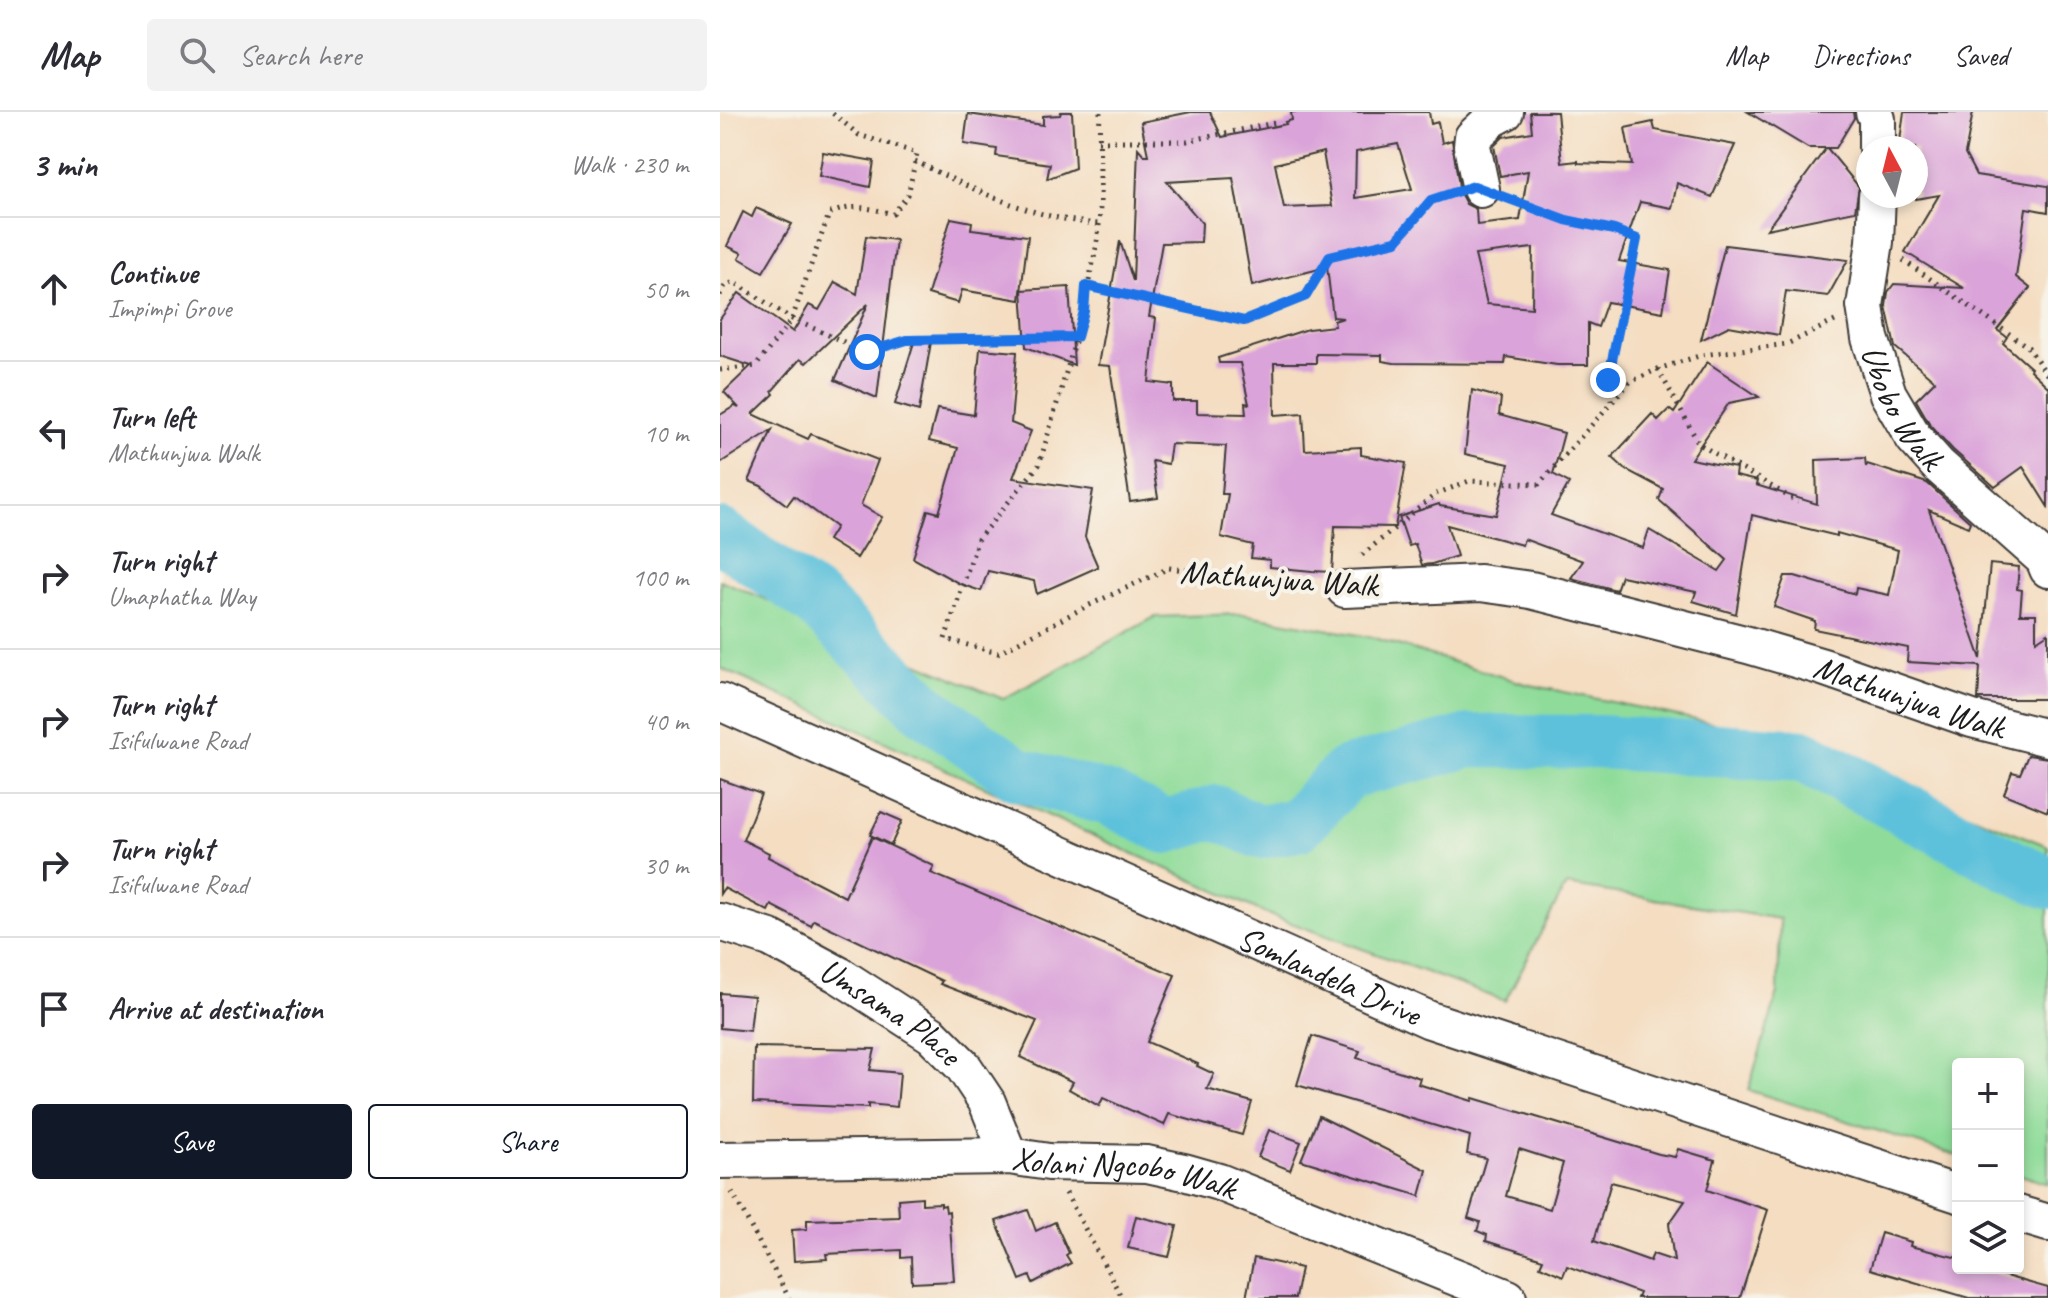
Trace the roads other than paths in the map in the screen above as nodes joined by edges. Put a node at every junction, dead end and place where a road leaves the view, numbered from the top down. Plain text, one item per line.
1 (1505, 112) edge
2 (1874, 112) edge
3 (1877, 136) edge
4 (1481, 189) road end
5 (1876, 208) edge
6 (2047, 562) edge
7 (1345, 589) road end
8 (720, 702) edge
9 (2048, 738) edge
10 (720, 922) edge
11 (1009, 1156) junction
12 (723, 1172) edge
13 (1952, 1192) edge
14 (2024, 1216) edge
15 (2048, 1223) edge
16 (1508, 1298) edge

1 - 4 street
2 - 3 street
5 - 6 street, Ubobo Walk
7 - 9 street, Mathunjwa Walk
8 - 13 street, Somlandela Drive
10 - 11 street, Umsama Place
11 - 12 street, Xolani Ngcobo Walk
11 - 16 street, Xolani Ngcobo Walk
14 - 15 street

